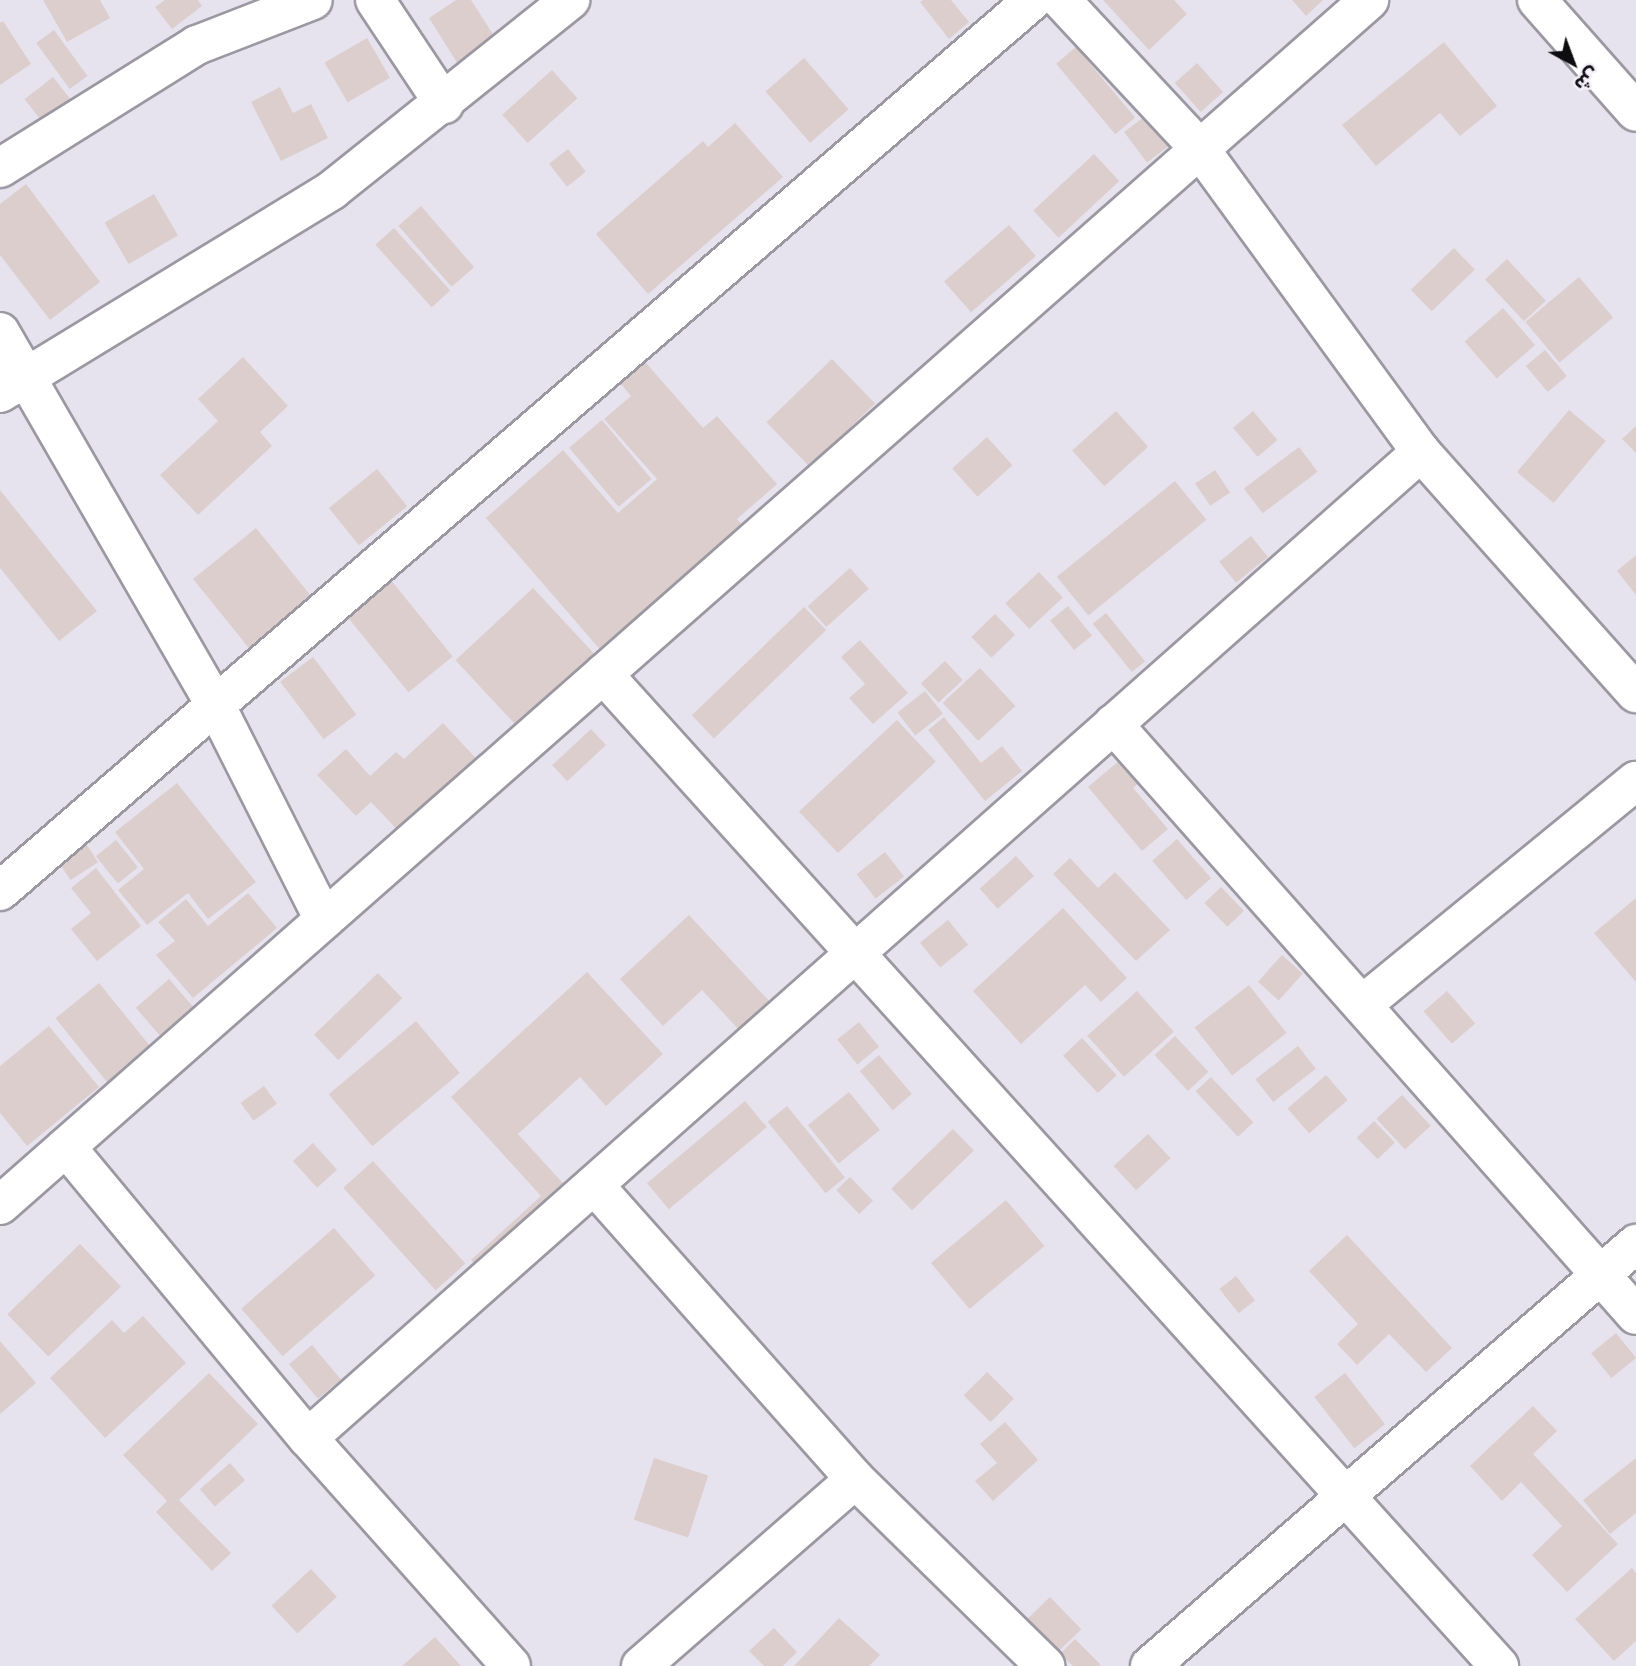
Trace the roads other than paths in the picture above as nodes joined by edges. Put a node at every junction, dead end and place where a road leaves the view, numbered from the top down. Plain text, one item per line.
1 (313, 0) edge
2 (375, 0) edge
3 (570, 0) edge
4 (1033, 0) edge
5 (1060, 0) edge
6 (1369, 0) edge
7 (1537, 0) edge
8 (444, 104) junction
9 (1636, 112) edge
10 (1200, 149) junction
11 (0, 168) edge
12 (0, 332) edge
13 (13, 385) edge
14 (1421, 452) junction
15 (603, 674) junction
16 (1636, 693) edge
17 (217, 708) junction
18 (1113, 724) junction
19 (1636, 781) edge
20 (0, 891) edge
21 (324, 920) junction
22 (857, 952) junction
23 (1362, 1005) junction
24 (66, 1147) junction
25 (594, 1185) junction
26 (0, 1205) edge
27 (1636, 1244) edge
28 (1600, 1274) junction
29 (1636, 1315) edge
30 (308, 1438) junction
31 (855, 1479) junction
32 (1346, 1495) junction
33 (512, 1666) edge
34 (641, 1666) edge
35 (1045, 1666) edge
36 (1150, 1666) edge
37 (1499, 1666) edge

1 - 11 street
2 - 8 street
3 - 8 street
4 - 17 street
5 - 10 street
6 - 10 street
7 - 9 street
8 - 13 street
10 - 14 street
10 - 15 street
12 - 13 street
13 - 17 street
14 - 16 street
14 - 18 street
15 - 21 street
15 - 22 street
17 - 20 street
17 - 21 street
18 - 22 street
18 - 23 street
19 - 23 street
21 - 24 street
22 - 25 street
22 - 32 street
23 - 28 street
24 - 26 street
24 - 30 street
25 - 30 street
25 - 31 street
27 - 28 street
28 - 29 street
28 - 32 street
30 - 33 street
31 - 34 street
31 - 35 street
32 - 36 street
32 - 37 street

